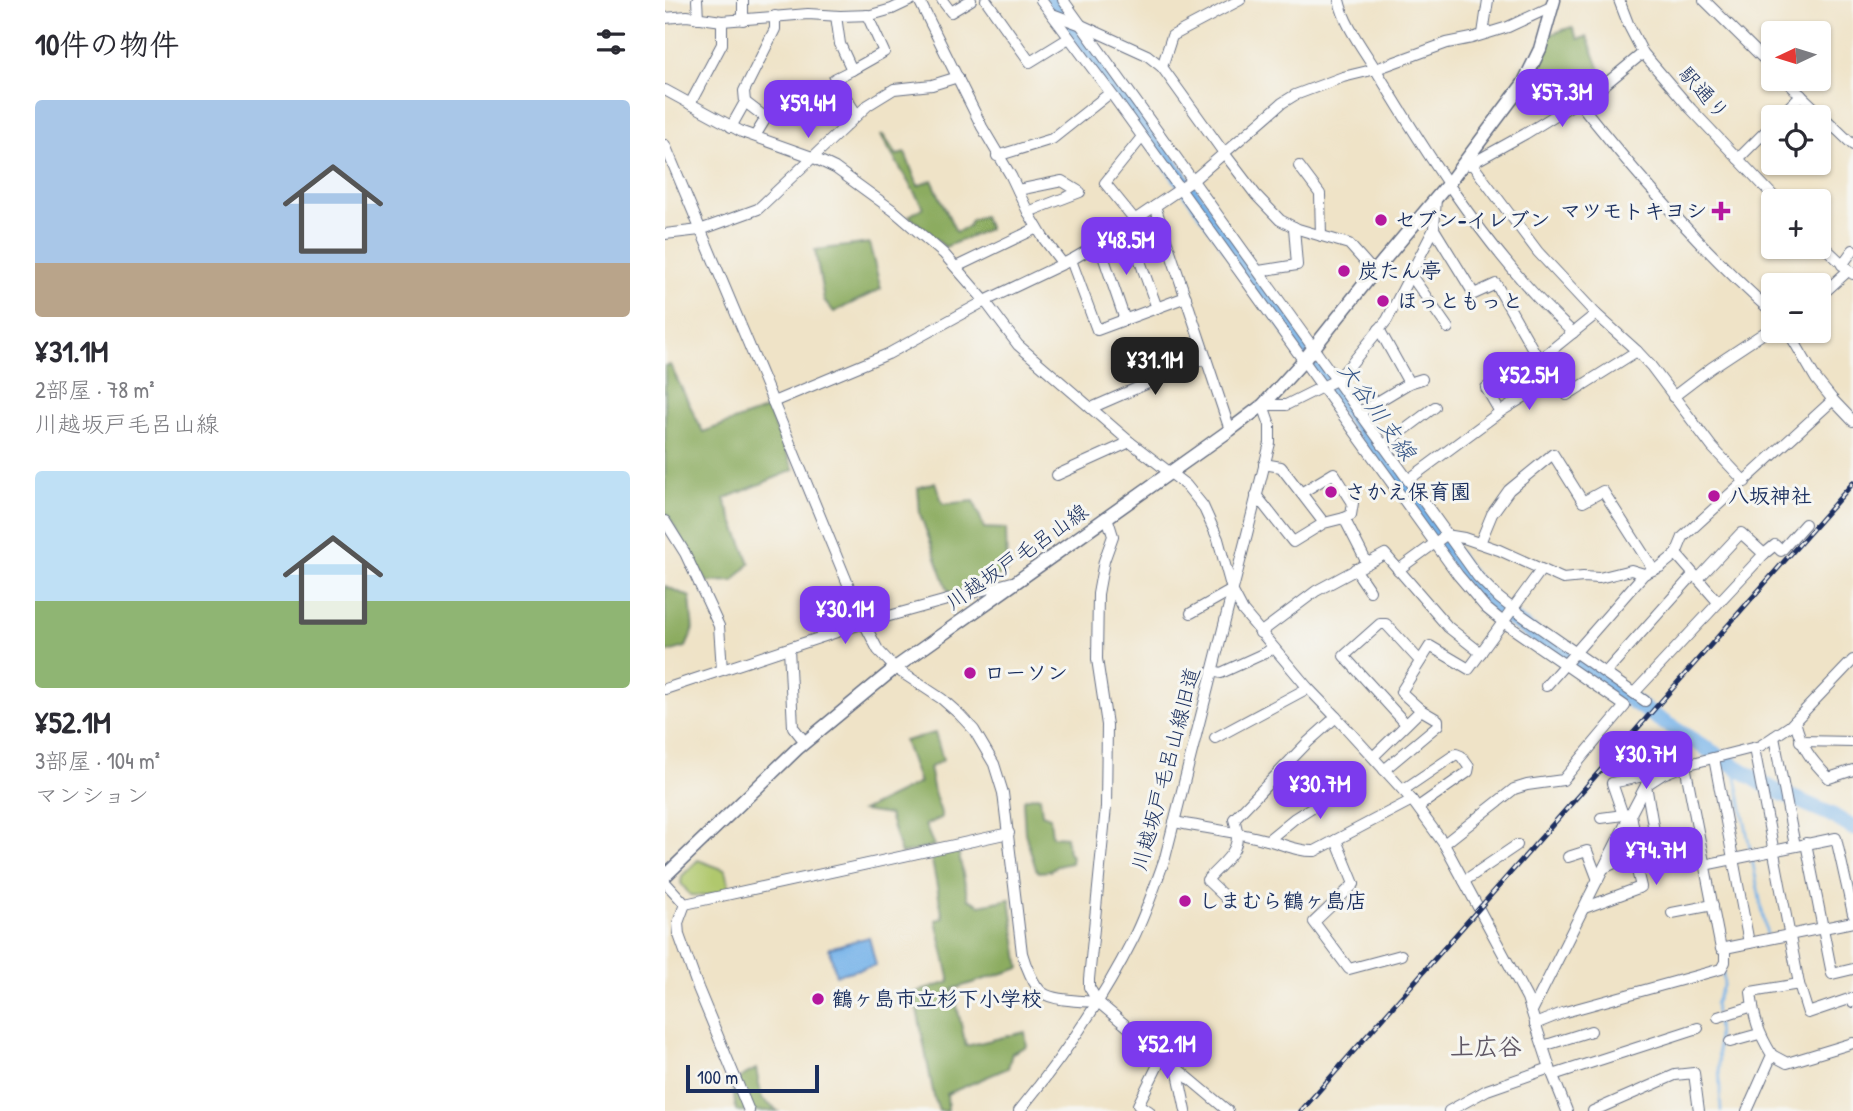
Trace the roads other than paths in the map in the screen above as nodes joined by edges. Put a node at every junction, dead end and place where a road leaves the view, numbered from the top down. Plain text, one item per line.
1 (697, 0) edge
2 (743, 0) edge
3 (911, 0) edge
4 (919, 0) edge
5 (942, 0) edge
6 (971, 0) edge
7 (986, 0) edge
8 (1041, 0) edge
9 (1063, 0) edge
10 (1240, 0) edge
11 (1339, 0) edge
12 (1488, 0) edge
13 (1619, 0) edge
14 (1704, 0) edge
15 (1554, 3) edge
16 (891, 4) edge
17 (1051, 14) junction
18 (867, 15) junction
19 (775, 16) junction
20 (836, 16) junction
21 (665, 18) edge
22 (698, 18) junction
23 (743, 20) junction
24 (722, 21) junction
25 (1080, 24) junction
26 (1483, 34) junction
27 (1069, 38) junction
28 (1643, 53) junction
29 (1761, 56) edge
30 (1162, 67) junction
31 (1376, 69) junction
32 (852, 70) junction
33 (958, 77) junction
34 (665, 90) edge
35 (1797, 91) edge
36 (1110, 93) junction
37 (1801, 95) junction
38 (1578, 101) junction
39 (745, 102) junction
40 (690, 104) junction
41 (1791, 105) edge
42 (857, 115) junction
43 (731, 127) junction
44 (755, 136) junction
45 (1142, 136) junction
46 (1761, 136) edge
47 (665, 145) edge
48 (1853, 145) edge
49 (1224, 153) junction
50 (997, 156) junction
51 (812, 157) junction
52 (1738, 159) junction
53 (1472, 164) junction
54 (1299, 166) dead end
55 (1459, 170) junction
56 (1192, 181) junction
57 (1448, 184) junction
58 (1767, 189) edge
59 (1018, 190) junction
60 (1179, 190) junction
61 (1436, 198) junction
62 (1155, 206) junction
63 (1028, 212) junction
64 (1131, 222) junction
65 (1294, 227) junction
66 (1037, 228) junction
67 (1434, 229) junction
68 (700, 230) junction
69 (665, 234) edge
70 (1321, 236) junction
71 (1099, 244) junction
72 (1853, 250) edge
73 (1831, 254) edge
74 (1067, 262) junction
75 (955, 267) junction
76 (1848, 269) edge
77 (1259, 271) junction
78 (1374, 272) junction
79 (1410, 274) junction
80 (1831, 285) edge
81 (1187, 297) junction
82 (1761, 301) edge
83 (985, 302) junction
84 (1157, 308) junction
85 (1596, 314) junction
86 (1125, 320) junction
87 (1448, 328) dead end
88 (1379, 329) junction
89 (1573, 333) junction
90 (1761, 335) edge
91 (1795, 343) edge
92 (1314, 348) junction
93 (1637, 351) junction
94 (1206, 358) junction
95 (1304, 360) junction
96 (1539, 360) junction
97 (1422, 379) dead end
98 (1336, 380) junction
99 (1409, 383) junction
100 (1322, 387) junction
101 (1673, 397) junction
102 (1833, 400) junction
103 (773, 402) junction
104 (1262, 405) junction
105 (1434, 407) dead end
106 (1091, 408) junction
107 (1500, 412) junction
108 (1360, 413) junction
109 (1853, 421) edge
110 (1230, 430) junction
111 (1130, 442) junction
112 (1383, 446) junction
113 (1264, 464) junction
114 (1169, 473) junction
115 (1057, 475) dead end
116 (1408, 481) junction
117 (1745, 482) junction
118 (1301, 493) junction
119 (1256, 495) junction
120 (1107, 517) junction
121 (1344, 519) junction
122 (665, 522) edge
123 (1324, 523) junction
124 (1805, 524) dead end
125 (1446, 535) junction
126 (1480, 543) junction
127 (1434, 544) junction
128 (1676, 554) junction
129 (1764, 554) junction
130 (1367, 563) junction
131 (1355, 569) junction
132 (1398, 570) junction
133 (1541, 570) junction
134 (1648, 572) junction
135 (1695, 577) junction
136 (1017, 580) junction
137 (1232, 590) junction
138 (1370, 591) dead end
139 (1718, 602) junction
140 (1513, 609) junction
141 (1191, 613) dead end
142 (1503, 622) junction
143 (864, 624) junction
144 (1260, 633) junction
145 (789, 648) junction
146 (1272, 648) junction
147 (1481, 653) junction
148 (1570, 658) junction
149 (1853, 660) edge
150 (1420, 661) junction
151 (895, 668) junction
152 (722, 670) junction
153 (1212, 671) junction
154 (1605, 673) junction
155 (1546, 685) dead end
156 (1308, 688) junction
157 (665, 689) edge
158 (1634, 693) junction
159 (1646, 701) dead end
160 (1421, 710) junction
161 (1336, 717) junction
162 (1795, 721) junction
163 (1406, 724) junction
164 (1774, 737) junction
165 (1215, 738) dead end
166 (1800, 741) junction
167 (1853, 742) edge
168 (805, 743) junction
169 (1754, 748) junction
170 (1373, 757) junction
171 (1714, 758) junction
172 (1685, 765) junction
173 (1674, 769) junction
174 (1853, 769) edge
175 (1384, 770) junction
176 (1646, 785) junction
177 (1306, 786) dead end
178 (1403, 790) junction
179 (1415, 804) junction
180 (1627, 814) junction
181 (1601, 818) dead end
182 (1174, 822) junction
183 (1654, 831) dead end
184 (1009, 833) junction
185 (1239, 833) junction
186 (1268, 840) junction
187 (1336, 840) junction
188 (1444, 844) junction
189 (1800, 844) junction
190 (1517, 845) dead end
191 (1773, 850) junction
192 (1633, 854) junction
193 (1568, 857) dead end
194 (1733, 859) junction
195 (1704, 865) junction
196 (1603, 869) junction
197 (1848, 871) edge
198 (665, 876) edge
199 (1598, 880) junction
200 (1464, 881) junction
201 (665, 882) edge
202 (1226, 898) dead end
203 (685, 904) junction
204 (1713, 905) junction
205 (1584, 908) junction
206 (1672, 914) dead end
207 (1853, 915) edge
208 (1853, 922) edge
209 (1824, 929) junction
210 (1790, 935) junction
211 (1749, 943) junction
212 (1725, 948) junction
213 (1401, 955) dead end
214 (1853, 970) edge
215 (1799, 984) junction
216 (1098, 1002) junction
217 (1853, 1002) edge
218 (1753, 1006) junction
219 (1532, 1011) junction
220 (1718, 1017) dead end
221 (1535, 1024) junction
222 (1698, 1028) dead end
223 (1591, 1031) dead end
224 (1759, 1034) junction
225 (1730, 1042) dead end
226 (1853, 1043) edge
227 (1543, 1046) junction
228 (1163, 1055) junction
229 (1772, 1055) junction
230 (1177, 1068) junction
231 (1551, 1072) junction
232 (749, 1111) edge
233 (1019, 1111) edge
234 (1149, 1111) edge
235 (1186, 1111) edge
236 (1228, 1111) edge
237 (1449, 1111) edge
238 (1567, 1111) edge
239 (1593, 1111) edge
240 (1699, 1111) edge
241 (1747, 1111) edge

1 - 22 street
2 - 23 street
3 - 16 street
4 - 33 street
5 - 6 street
7 - 27 street
8 - 17 street
9 - 25 street
10 - 30 street
11 - 31 street
12 - 26 street
13 - 28 street, 駅通り
14 - 29 street
15 - 26 street
15 - 55 main road, 川越坂戸毛呂山線
16 - 18 street
17 - 25 street
17 - 27 street
18 - 20 street
18 - 32 street
19 - 20 street
19 - 23 street
19 - 39 street
20 - 32 street
21 - 22 street
22 - 24 street
23 - 24 street
24 - 40 street
25 - 30 street
25 - 56 street
26 - 31 street
27 - 36 street
28 - 38 street
28 - 52 street, 駅通り
30 - 49 street
31 - 49 street
31 - 57 street
32 - 42 street
33 - 42 street
33 - 50 street
34 - 40 street
35 - 37 street
36 - 45 street
36 - 50 street
37 - 41 street
37 - 48 street
38 - 53 street
38 - 82 street
39 - 43 street
39 - 44 street
40 - 43 street
42 - 51 street
43 - 44 street
44 - 51 street
45 - 60 street
45 - 64 street
46 - 52 street
47 - 68 street
49 - 56 street
49 - 65 street
50 - 59 street
51 - 68 street
51 - 75 street
52 - 58 street, 駅通り
53 - 55 street
53 - 85 street
54 - 70 street
55 - 57 main road, 川越坂戸毛呂山線
56 - 60 street
56 - 77 street
57 - 61 main road, 川越坂戸毛呂山線
57 - 89 street
59 - 63 street
59 - 63 street
60 - 62 street
60 - 95 street
61 - 67 street
61 - 78 main road, 川越坂戸毛呂山線
62 - 64 street
62 - 81 street
63 - 66 street
64 - 71 street
64 - 84 street
65 - 70 street
65 - 77 street
66 - 74 street
66 - 75 street
67 - 79 street
67 - 96 street
68 - 69 street
68 - 103 street
70 - 78 street
71 - 74 street
71 - 86 street
72 - 76 street
73 - 76 street
74 - 83 street
74 - 86 street
75 - 83 street
76 - 80 street
77 - 92 street
78 - 92 main road, 川越坂戸毛呂山線
79 - 87 street
79 - 88 street
81 - 84 street
81 - 94 street
83 - 103 street
83 - 106 street
84 - 86 street
85 - 89 street
85 - 93 street
88 - 98 street
88 - 99 street
89 - 96 street
90 - 101 street
91 - 102 street
92 - 95 main road, 川越坂戸毛呂山線
92 - 98 street
93 - 101 street
93 - 107 street
94 - 106 street
94 - 110 street
95 - 100 street
95 - 104 main road, 川越坂戸毛呂山線
96 - 107 street
97 - 99 street
98 - 100 street
98 - 108 street
99 - 108 street
100 - 104 street
100 - 127 street
101 - 117 street
102 - 109 street
102 - 117 street
103 - 143 street
104 - 110 main road, 川越坂戸毛呂山線
104 - 113 street, 川越坂戸毛呂山線旧道
105 - 112 street
106 - 111 street
107 - 116 street
108 - 112 street
110 - 114 main road, 川越坂戸毛呂山線
111 - 114 street
111 - 115 street
112 - 116 street
113 - 118 street
113 - 119 street, 川越坂戸毛呂山線旧道
114 - 120 main road, 川越坂戸毛呂山線
114 - 137 street
116 - 125 street
117 - 128 street
118 - 121 street
118 - 123 street
119 - 123 street
119 - 137 street, 川越坂戸毛呂山線旧道
120 - 136 main road, 川越坂戸毛呂山線
120 - 216 street
121 - 123 street
121 - 130 street
122 - 152 street
124 - 129 street
125 - 126 street
125 - 127 street
125 - 140 street
126 - 133 street
126 - 134 street
127 - 132 street
127 - 142 street
128 - 134 street
128 - 135 street
129 - 135 street
129 - 139 street
130 - 131 street
130 - 132 street
131 - 138 street
131 - 144 street
132 - 147 street
133 - 134 street
133 - 140 street
134 - 148 street
135 - 139 street
135 - 154 street
136 - 143 street
136 - 151 main road, 川越坂戸毛呂山線
137 - 141 street
137 - 144 street
137 - 153 street, 川越坂戸毛呂山線旧道
139 - 158 street
140 - 142 street
140 - 148 street
142 - 147 street
142 - 148 street
143 - 145 street
143 - 151 street
144 - 146 street
145 - 152 street
145 - 168 street
146 - 153 street
146 - 156 street
147 - 150 street
148 - 154 street
148 - 155 street
148 - 188 street
149 - 162 street
150 - 160 street
150 - 163 street
151 - 168 main road, 川越坂戸毛呂山線
151 - 184 street
152 - 157 street
153 - 182 street, 川越坂戸毛呂山線旧道
154 - 158 street
156 - 161 street
156 - 165 street
158 - 159 street
160 - 163 street
160 - 175 street
161 - 170 street
161 - 185 street
162 - 164 street
162 - 166 street
163 - 170 street
164 - 169 street
164 - 189 street
166 - 167 street
166 - 174 street
168 - 198 main road, 川越坂戸毛呂山線
169 - 171 street
169 - 191 street
170 - 175 street
171 - 172 street
171 - 194 street
172 - 173 street
172 - 195 street
173 - 176 street
173 - 180 street
175 - 178 street
176 - 180 street
176 - 183 street
177 - 186 street
178 - 179 street
178 - 179 street
179 - 187 street
179 - 188 street
180 - 181 street
180 - 192 street
180 - 196 street
182 - 185 street
182 - 216 street, 川越坂戸毛呂山線旧道
184 - 203 street
184 - 216 street
185 - 186 street
185 - 202 street
186 - 187 street
187 - 213 street
188 - 200 street
189 - 191 street
189 - 197 street
189 - 209 street
190 - 200 street
191 - 194 street
191 - 210 street
192 - 196 street
192 - 205 street
193 - 199 street
194 - 195 street
194 - 211 street
195 - 204 street
196 - 199 street
197 - 207 street
199 - 205 street
200 - 219 street
201 - 203 street
203 - 232 street
204 - 206 street
204 - 212 street
205 - 219 street
208 - 209 street
209 - 210 street
209 - 214 street
210 - 211 street
210 - 215 street
211 - 212 street
212 - 221 street
215 - 217 street
215 - 218 street
216 - 228 street
216 - 233 street, 川越坂戸毛呂山線旧道
218 - 220 street
218 - 224 street
219 - 221 street
221 - 227 street
222 - 231 street
223 - 227 street
224 - 225 street
224 - 229 street
226 - 229 street
227 - 231 street
228 - 230 street
228 - 234 street
229 - 241 street
230 - 235 street
230 - 236 street
231 - 237 street
231 - 238 street
239 - 240 street

